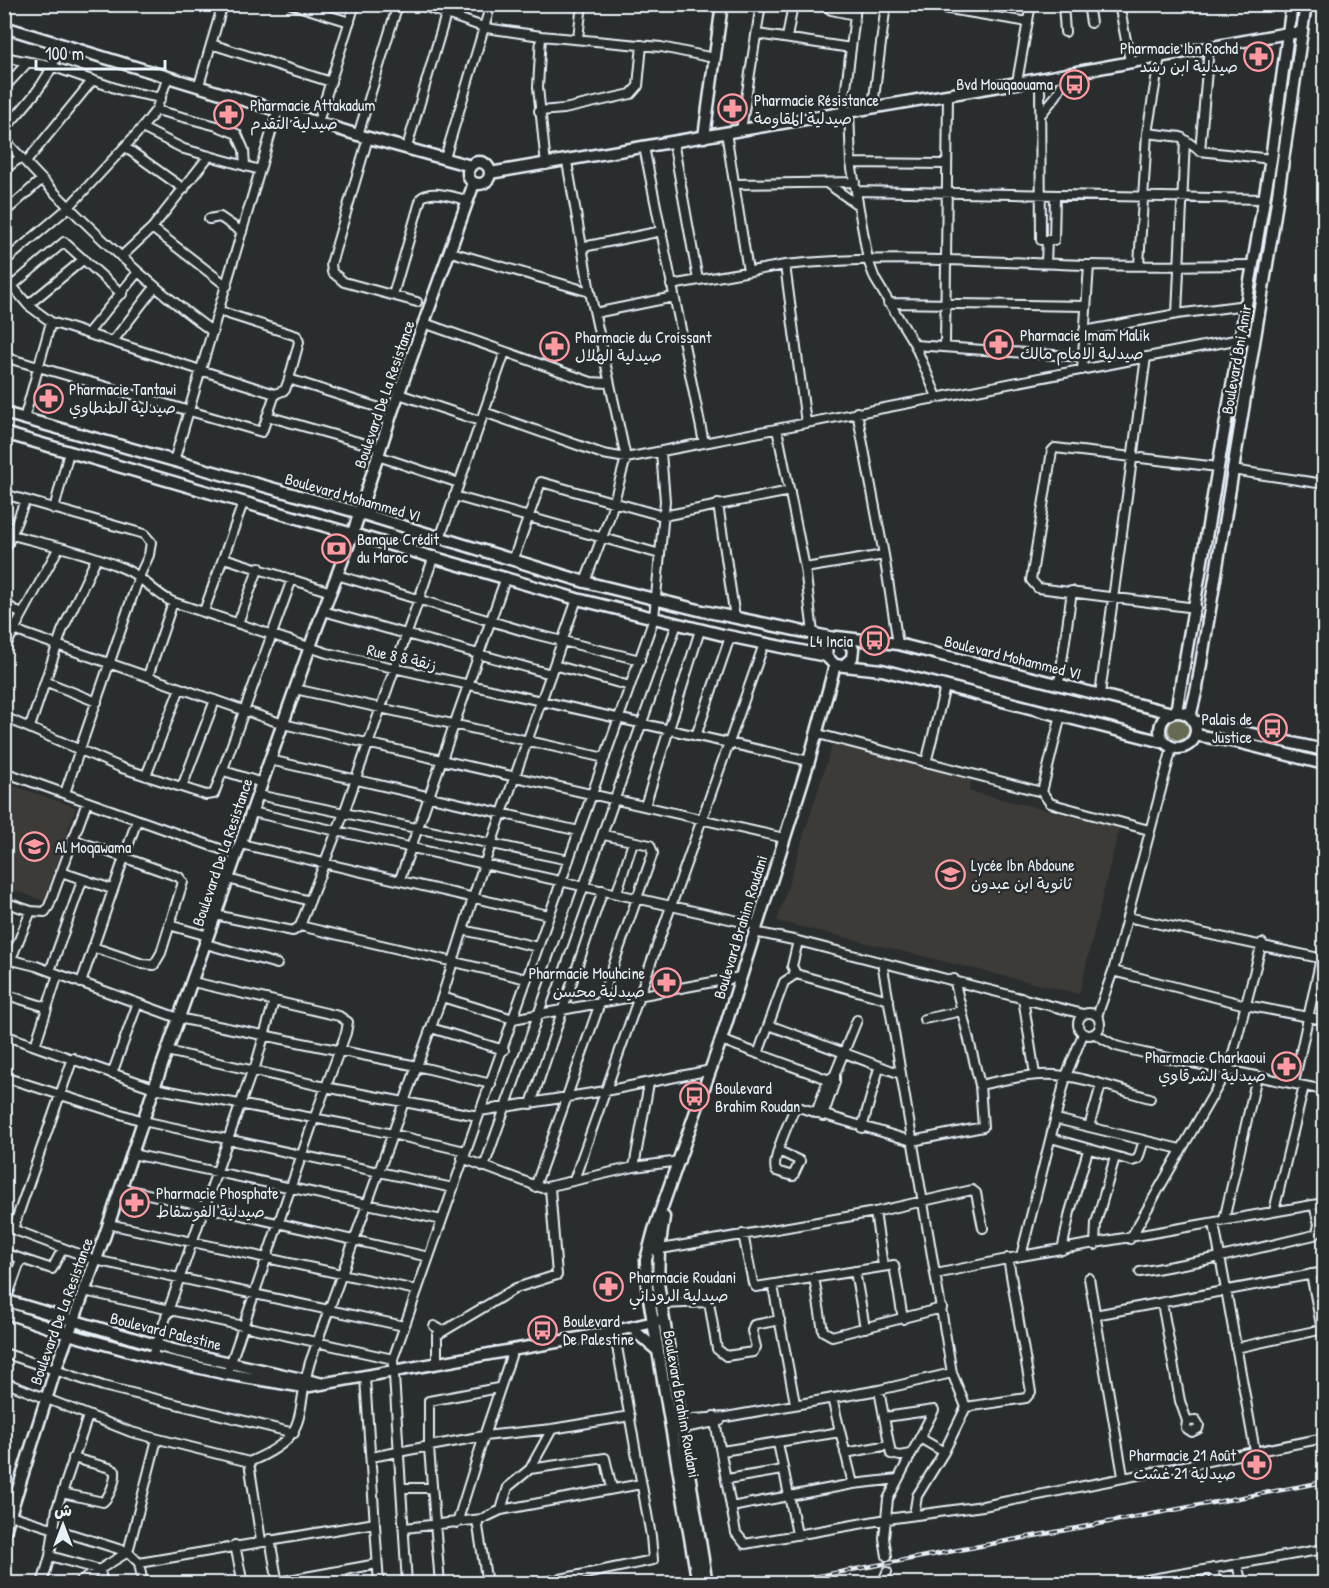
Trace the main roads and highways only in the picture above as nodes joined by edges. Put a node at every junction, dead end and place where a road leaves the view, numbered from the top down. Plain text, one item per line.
1 (721, 4) edge
2 (1292, 4) edge
3 (1306, 4) edge
4 (4, 27) edge
5 (1288, 33) junction
6 (1302, 33) junction
7 (704, 137) junction
8 (471, 166) junction
9 (490, 173) junction
10 (474, 183) junction
11 (4, 413) edge
12 (4, 433) edge
13 (360, 513) junction
14 (353, 533) junction
15 (840, 638) junction
16 (826, 656) junction
17 (840, 665) junction
18 (1174, 713) junction
19 (1192, 719) junction
20 (1195, 735) junction
21 (1168, 745) junction
22 (1324, 750) edge
23 (1324, 764) edge
24 (653, 1250) junction
25 (649, 1300) junction
26 (5, 1304) edge
27 (74, 1321) junction
28 (664, 1324) junction
29 (652, 1327) junction
30 (636, 1330) junction
31 (68, 1334) junction
32 (657, 1350) junction
33 (305, 1383) junction
34 (676, 1425) junction
35 (8, 1514) edge
36 (4, 1534) edge
37 (698, 1584) edge
38 (707, 1584) edge

1 - 7 main road
2 - 5 main road, Boulevard Bni Amir
3 - 6 main road, Boulevard Bni Amir
4 - 8 main road
5 - 6 main road
5 - 7 main road
5 - 18 main road, Boulevard Bni Amir
6 - 19 main road, Boulevard Bni Amir
7 - 9 main road
8 - 9 main road
8 - 10 main road
9 - 10 main road
10 - 13 main road, Boulevard De La Resistance
11 - 13 main road, Boulevard Mohammed VI
12 - 14 main road
13 - 14 main road, Boulevard De La Resistance
13 - 15 main road, Boulevard Mohammed VI
14 - 16 main road
14 - 27 main road, Boulevard De La Resistance
15 - 16 main road
15 - 17 main road
15 - 18 main road, Boulevard Mohammed VI
16 - 17 main road
17 - 21 main road
17 - 24 main road, Boulevard Brahim Roudani
18 - 19 main road
18 - 21 main road
19 - 20 main road
19 - 22 main road
20 - 21 main road
20 - 23 main road
24 - 25 main road, Boulevard Brahim Roudani
24 - 28 main road, Boulevard Brahim Roudani
25 - 29 main road, Boulevard Brahim Roudani
25 - 30 main road
26 - 27 main road, Boulevard Palestine
26 - 31 main road, Boulevard Palestine
27 - 31 main road, Boulevard De La Resistance
27 - 33 main road, Boulevard Palestine
28 - 29 main road, Boulevard Palestine
28 - 34 main road, Boulevard Brahim Roudani
29 - 30 main road, Boulevard Palestine
29 - 32 main road, Boulevard Brahim Roudani
30 - 32 main road
30 - 33 main road, Boulevard Palestine
31 - 33 main road, Boulevard Palestine
31 - 35 main road, Boulevard De La Resistance
32 - 34 main road, Boulevard Brahim Roudani
34 - 37 main road, Boulevard Brahim Roudani
34 - 38 main road, Boulevard Brahim Roudani
35 - 36 main road, Boulevard De La Resistance

